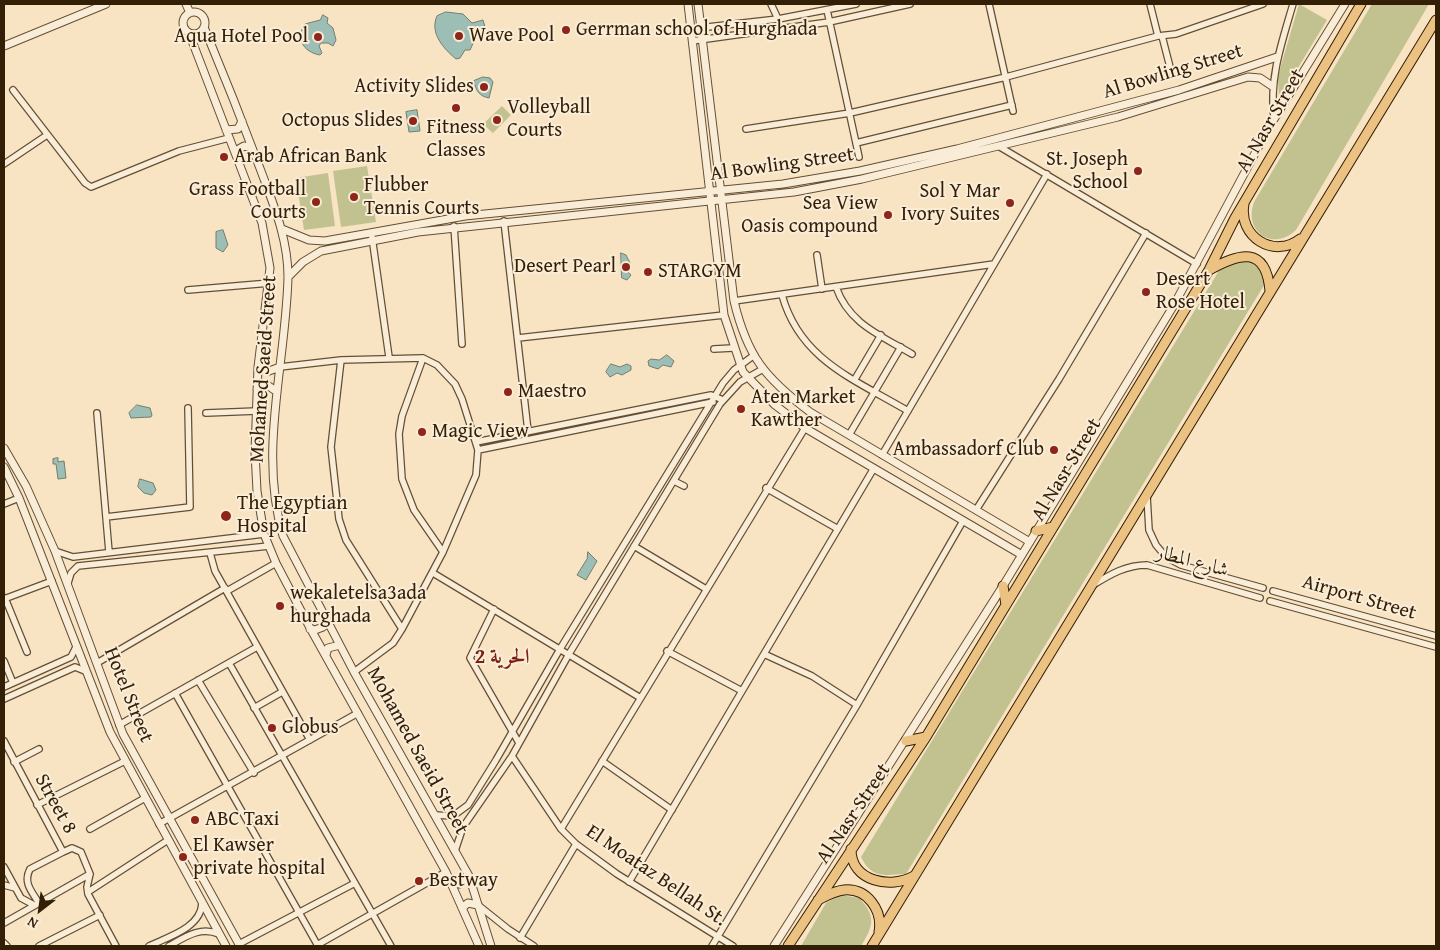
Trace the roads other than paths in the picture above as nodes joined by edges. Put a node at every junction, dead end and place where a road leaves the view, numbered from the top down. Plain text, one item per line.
1 (106, 4) edge
2 (186, 4) edge
3 (688, 4) edge
4 (698, 4) edge
5 (771, 4) edge
6 (856, 4) edge
7 (910, 4) edge
8 (988, 4) edge
9 (1150, 4) edge
10 (1263, 4) edge
11 (1293, 4) edge
12 (1345, 4) edge
13 (1361, 4) edge
14 (826, 10) junction
15 (190, 13) junction
16 (778, 19) junction
17 (1436, 20) edge
18 (829, 22) junction
19 (204, 27) junction
20 (701, 28) junction
21 (690, 29) junction
22 (189, 33) junction
23 (1160, 36) junction
24 (704, 40) junction
25 (692, 41) junction
26 (4, 46) edge
27 (1277, 57) junction
28 (1171, 71) dead end
29 (1006, 77) junction
30 (1272, 86) junction
31 (14, 90) dead end
32 (850, 113) junction
33 (1274, 118) junction
34 (242, 121) junction
35 (746, 129) dead end
36 (226, 130) junction
37 (1019, 132) junction
38 (48, 135) junction
39 (229, 138) junction
40 (1021, 142) junction
41 (856, 143) junction
42 (1000, 147) junction
43 (252, 148) junction
44 (236, 154) junction
45 (860, 157) dead end
46 (4, 163) edge
47 (860, 171) junction
48 (1047, 174) junction
49 (862, 179) junction
50 (721, 190) junction
51 (710, 191) junction
52 (722, 200) junction
53 (711, 201) junction
54 (1244, 202) junction
55 (559, 206) junction
56 (549, 207) junction
57 (560, 215) junction
58 (550, 217) junction
59 (504, 221) junction
60 (454, 226) junction
61 (282, 229) junction
62 (371, 233) junction
63 (1146, 233) junction
64 (1305, 234) junction
65 (372, 241) junction
66 (817, 255) dead end
67 (994, 264) junction
68 (1197, 264) junction
69 (1209, 270) junction
70 (288, 277) junction
71 (270, 283) junction
72 (836, 287) junction
73 (822, 289) junction
74 (188, 290) dead end
75 (1270, 291) junction
76 (782, 295) junction
77 (734, 301) junction
78 (724, 315) junction
79 (881, 335) junction
80 (518, 338) junction
81 (462, 344) dead end
82 (901, 347) junction
83 (733, 348) junction
84 (714, 350) dead end
85 (912, 354) dead end
86 (753, 356) junction
87 (389, 357) junction
88 (422, 358) junction
89 (341, 360) junction
90 (740, 365) junction
91 (258, 367) junction
92 (280, 367) junction
93 (763, 369) junction
94 (747, 377) junction
95 (854, 379) junction
96 (258, 390) junction
97 (276, 391) junction
98 (875, 391) junction
99 (714, 399) junction
100 (722, 402) junction
101 (188, 408) dead end
102 (257, 411) junction
103 (908, 411) junction
104 (97, 413) dead end
105 (206, 413) dead end
106 (593, 418) junction
107 (595, 425) junction
108 (805, 428) junction
109 (528, 432) junction
110 (849, 435) junction
111 (476, 442) junction
112 (4, 448) edge
113 (478, 450) junction
114 (882, 454) junction
115 (4, 468) edge
116 (874, 468) junction
117 (674, 480) junction
118 (684, 486) dead end
119 (766, 488) junction
120 (1147, 496) junction
121 (19, 498) junction
122 (4, 504) edge
123 (976, 510) junction
124 (106, 517) junction
125 (963, 521) junction
126 (1053, 527) junction
127 (838, 529) junction
128 (1036, 531) junction
129 (1013, 532) junction
130 (264, 534) junction
131 (1030, 542) junction
132 (1005, 545) junction
133 (269, 546) junction
134 (634, 546) junction
135 (56, 552) junction
136 (109, 552) junction
137 (443, 552) junction
138 (210, 553) junction
139 (1022, 555) junction
140 (276, 563) junction
141 (433, 573) junction
142 (1222, 576) junction
143 (52, 581) junction
144 (68, 583) junction
145 (1003, 586) junction
146 (1220, 586) junction
147 (1089, 587) junction
148 (1263, 588) dead end
149 (226, 589) junction
150 (706, 589) junction
151 (1273, 590) dead end
152 (5, 598) edge
153 (1260, 598) dead end
154 (1270, 601) dead end
155 (1006, 604) junction
156 (1319, 604) junction
157 (494, 609) junction
158 (1317, 614) junction
159 (326, 619) junction
160 (310, 629) junction
161 (402, 629) junction
162 (1436, 636) edge
163 (340, 645) junction
164 (76, 647) junction
165 (1436, 647) edge
166 (257, 648) junction
167 (560, 649) junction
168 (667, 651) junction
169 (27, 652) dead end
170 (569, 654) junction
171 (764, 654) junction
172 (326, 655) junction
173 (4, 661) edge
174 (96, 663) junction
175 (229, 663) junction
176 (86, 671) junction
177 (354, 672) junction
178 (198, 680) junction
179 (13, 683) junction
180 (4, 687) edge
181 (742, 691) junction
182 (282, 692) junction
183 (175, 693) junction
184 (107, 694) junction
185 (640, 697) junction
186 (96, 698) junction
187 (4, 699) edge
188 (857, 705) junction
189 (254, 708) junction
190 (358, 713) junction
191 (119, 725) junction
192 (513, 732) junction
193 (926, 737) junction
194 (310, 740) junction
195 (4, 741) edge
196 (906, 741) junction
197 (519, 743) junction
198 (39, 749) dead end
199 (512, 756) junction
200 (282, 757) junction
201 (496, 760) junction
202 (125, 761) junction
203 (602, 761) junction
204 (14, 762) junction
205 (505, 767) junction
206 (254, 773) junction
207 (228, 786) junction
208 (145, 798) junction
209 (37, 805) junction
210 (672, 810) junction
211 (435, 815) junction
212 (170, 819) junction
213 (159, 824) junction
214 (90, 829) dead end
215 (560, 829) junction
216 (168, 840) junction
217 (576, 844) junction
218 (851, 848) junction
219 (455, 851) junction
220 (63, 852) junction
221 (4, 867) edge
222 (446, 872) junction
223 (90, 874) junction
224 (916, 875) junction
225 (469, 876) junction
226 (629, 882) junction
227 (355, 883) junction
228 (452, 883) junction
229 (4, 885) edge
230 (15, 888) junction
231 (88, 892) junction
232 (818, 900) junction
233 (202, 903) junction
234 (36, 904) junction
235 (478, 905) junction
236 (462, 908) junction
237 (299, 913) junction
238 (372, 914) junction
239 (100, 915) junction
240 (4, 923) edge
241 (219, 934) junction
242 (718, 936) junction
243 (520, 938) junction
244 (4, 943) edge
245 (874, 943) edge
246 (239, 945) edge
247 (7, 946) edge
248 (39, 946) edge
249 (116, 946) edge
250 (149, 946) edge
251 (169, 946) edge
252 (226, 946) edge
253 (318, 946) edge
254 (391, 946) edge
255 (479, 946) edge
256 (491, 946) edge
257 (534, 946) edge
258 (712, 946) edge
259 (733, 946) edge
260 (774, 946) edge
261 (788, 946) edge

1 - 26 street
2 - 15 street
3 - 21 street
4 - 20 street
5 - 16 street
6 - 14 street
7 - 18 street
8 - 29 street
9 - 23 street
10 - 23 street
11 - 27 street
12 - 33 street
13 - 54 main road, Al Nasr Street
14 - 16 street
14 - 18 street
15 - 19 street
15 - 22 street
16 - 20 street
17 - 64 main road
18 - 24 street
18 - 32 street
19 - 22 street
19 - 34 street, Mohamed Saeid Street
20 - 21 street
20 - 24 street
21 - 25 street
22 - 36 street, Mohamed Saeid Street
23 - 28 street
23 - 29 street
24 - 25 street
24 - 50 street
25 - 51 street
27 - 30 street
27 - 37 street, Al Bowling Street
29 - 32 street
29 - 41 street
30 - 33 street
30 - 40 street, Al Bowling Street
31 - 38 street
32 - 35 street
32 - 41 street
33 - 68 street
34 - 36 street
34 - 43 street, Mohamed Saeid Street
36 - 39 street, Mohamed Saeid Street
37 - 40 street
37 - 47 street, Al Bowling Street
38 - 39 street
38 - 46 street
39 - 44 street, Mohamed Saeid Street
40 - 42 street, Al Bowling Street
41 - 45 street
42 - 48 street
42 - 49 street, Al Bowling Street
43 - 44 street
43 - 61 street, Mohamed Saeid Street
44 - 71 street, Mohamed Saeid Street
47 - 49 street
47 - 50 street, Al Bowling Street
48 - 63 street
48 - 67 street
49 - 52 street, Al Bowling Street
50 - 51 street, Al Bowling Street
50 - 52 street
51 - 53 street
51 - 55 street, Al Bowling Street
52 - 53 street, Al Bowling Street
52 - 77 street
53 - 57 street, Al Bowling Street
53 - 78 street
54 - 64 main road
54 - 69 main road, Al Nasr Street
55 - 56 street, Al Bowling Street
55 - 57 street
56 - 58 street
56 - 62 street, Al Bowling Street
57 - 58 street, Al Bowling Street
58 - 59 street, Al Bowling Street
59 - 60 street, Al Bowling Street
59 - 80 street
60 - 65 street, Al Bowling Street
60 - 81 street
61 - 62 street, Al Bowling Street
61 - 70 street, Mohamed Saeid Street
62 - 65 street
63 - 68 street
63 - 123 street
64 - 75 main road
65 - 70 street, Al Bowling Street
65 - 87 street
66 - 73 street
67 - 72 street
67 - 103 street
68 - 128 street
69 - 75 main road
69 - 126 main road, Al Nasr Street
70 - 92 street, Mohamed Saeid Street
71 - 74 street
71 - 91 street, Mohamed Saeid Street
72 - 73 street
72 - 79 street
73 - 76 street
75 - 120 main road
76 - 77 street
76 - 95 street
77 - 86 street
78 - 80 street
78 - 83 street
79 - 82 street
79 - 95 street
80 - 109 street
82 - 85 street
82 - 98 street
83 - 84 street
83 - 90 street
86 - 90 street
86 - 93 street
87 - 88 street
87 - 89 street
88 - 111 street
88 - 137 street
89 - 92 street
89 - 161 street
90 - 94 street
90 - 99 street
91 - 92 street
91 - 96 street, Mohamed Saeid Street
92 - 97 street, Mohamed Saeid Street
93 - 94 street
93 - 110 street
94 - 100 street
94 - 108 street
95 - 98 street
96 - 97 street
96 - 102 street, Mohamed Saeid Street
97 - 159 street, Mohamed Saeid Street
98 - 103 street
98 - 110 street
99 - 100 street
99 - 106 street
99 - 107 street
99 - 167 street
100 - 117 street
101 - 124 street
102 - 105 street
102 - 130 street, Mohamed Saeid Street
103 - 114 street
104 - 124 street
106 - 107 street
106 - 109 street
107 - 113 street
108 - 116 street
108 - 119 street
109 - 111 street
110 - 114 street
111 - 113 street
112 - 135 street, Hotel Street
113 - 137 street
114 - 123 street
115 - 121 street, Hotel Street
116 - 125 street
116 - 127 street
117 - 118 street
117 - 134 street
119 - 127 street
119 - 150 street
120 - 142 street
120 - 147 main road
121 - 122 street
121 - 143 street, Hotel Street
123 - 129 street
124 - 136 street
125 - 132 street
125 - 188 street
126 - 128 main road
126 - 155 main road, Al Nasr Street
127 - 171 street
128 - 131 street
129 - 131 street
129 - 132 street
130 - 133 street, Mohamed Saeid Street
130 - 136 street
131 - 139 street
132 - 139 street
133 - 138 street
133 - 140 street, Mohamed Saeid Street
134 - 150 street
134 - 170 street
135 - 136 street
135 - 144 street, Hotel Street
137 - 141 street
138 - 144 street
138 - 149 street
139 - 145 street
140 - 149 street
140 - 160 street, Mohamed Saeid Street
141 - 157 street
141 - 161 street
142 - 146 street
142 - 148 street
143 - 152 street
143 - 164 street, Hotel Street
144 - 174 street, Hotel Street
145 - 155 main road
145 - 196 street
146 - 147 street, شارع المطار
146 - 153 street, شارع المطار
147 - 224 main road
149 - 166 street
149 - 174 street
150 - 168 street
151 - 156 street, Airport Street
152 - 169 street
154 - 158 street
155 - 193 main road, Al Nasr Street
156 - 158 street
156 - 162 street, Airport Street
157 - 167 street
157 - 192 street
158 - 165 street
159 - 160 street
159 - 163 street, Mohamed Saeid Street
160 - 172 street, Mohamed Saeid Street
161 - 177 street
163 - 172 street
163 - 177 street, Mohamed Saeid Street
164 - 176 street, Hotel Street
164 - 179 street
166 - 175 street
166 - 182 street
167 - 170 street
167 - 192 street
168 - 181 street
168 - 185 street
170 - 185 street
170 - 197 street
171 - 181 street
171 - 188 street
172 - 190 street, Mohamed Saeid Street
173 - 179 street
174 - 184 street, Hotel Street
175 - 178 street
175 - 189 street
176 - 186 street, Hotel Street
176 - 187 street
177 - 211 street, Mohamed Saeid Street
178 - 183 street
178 - 206 street
179 - 180 street
181 - 210 street
182 - 189 street
182 - 194 street
183 - 191 street
183 - 207 street
184 - 186 street
184 - 191 street, Hotel Street
185 - 203 street
186 - 202 street, Hotel Street
188 - 242 street
189 - 200 street
190 - 194 street
190 - 222 street, Mohamed Saeid Street
191 - 212 street, Hotel Street
192 - 197 street
192 - 201 street
193 - 196 main road
193 - 218 main road, Al Nasr Street
194 - 200 street
195 - 204 street, Street 8
196 - 260 street
197 - 199 street
198 - 204 street
199 - 205 street
199 - 215 street, El Moataz Bellah St.
200 - 206 street
200 - 227 street
201 - 205 street
201 - 211 street
202 - 208 street, Hotel Street
202 - 209 street
203 - 210 street
203 - 215 street
204 - 209 street, Street 8
205 - 219 street
206 - 207 street
207 - 212 street
207 - 237 street
208 - 213 street, Hotel Street
208 - 214 street
209 - 220 street, Street 8
210 - 226 street
211 - 219 street, Mohamed Saeid Street
212 - 213 street
212 - 246 street, Hotel Street
213 - 216 street, Hotel Street
215 - 217 street, El Moataz Bellah St.
216 - 231 street
216 - 233 street, Hotel Street
217 - 226 street, El Moataz Bellah St.
217 - 243 street
218 - 224 main road
218 - 232 main road, Al Nasr Street
219 - 225 street, Mohamed Saeid Street
220 - 223 street, Street 8
220 - 234 street
221 - 230 street
222 - 228 street, Mohamed Saeid Street
222 - 238 street
223 - 231 street
223 - 234 street
224 - 245 main road
225 - 228 street
225 - 235 street, Mohamed Saeid Street
226 - 242 street, El Moataz Bellah St.
227 - 237 street
227 - 238 street
228 - 236 street, Mohamed Saeid Street
229 - 230 street
230 - 234 street
231 - 239 street
232 - 245 main road
232 - 261 main road, Al Nasr Street
233 - 241 street, Hotel Street
233 - 250 street
234 - 240 street
235 - 236 street
235 - 243 street
235 - 256 street, Mohamed Saeid Street
236 - 255 street, Mohamed Saeid Street
237 - 246 street
237 - 253 street
238 - 253 street
238 - 254 street
239 - 248 street
239 - 249 street
241 - 251 street
241 - 252 street, Hotel Street
242 - 258 street
242 - 259 street, El Moataz Bellah St.
243 - 257 street
244 - 247 street

